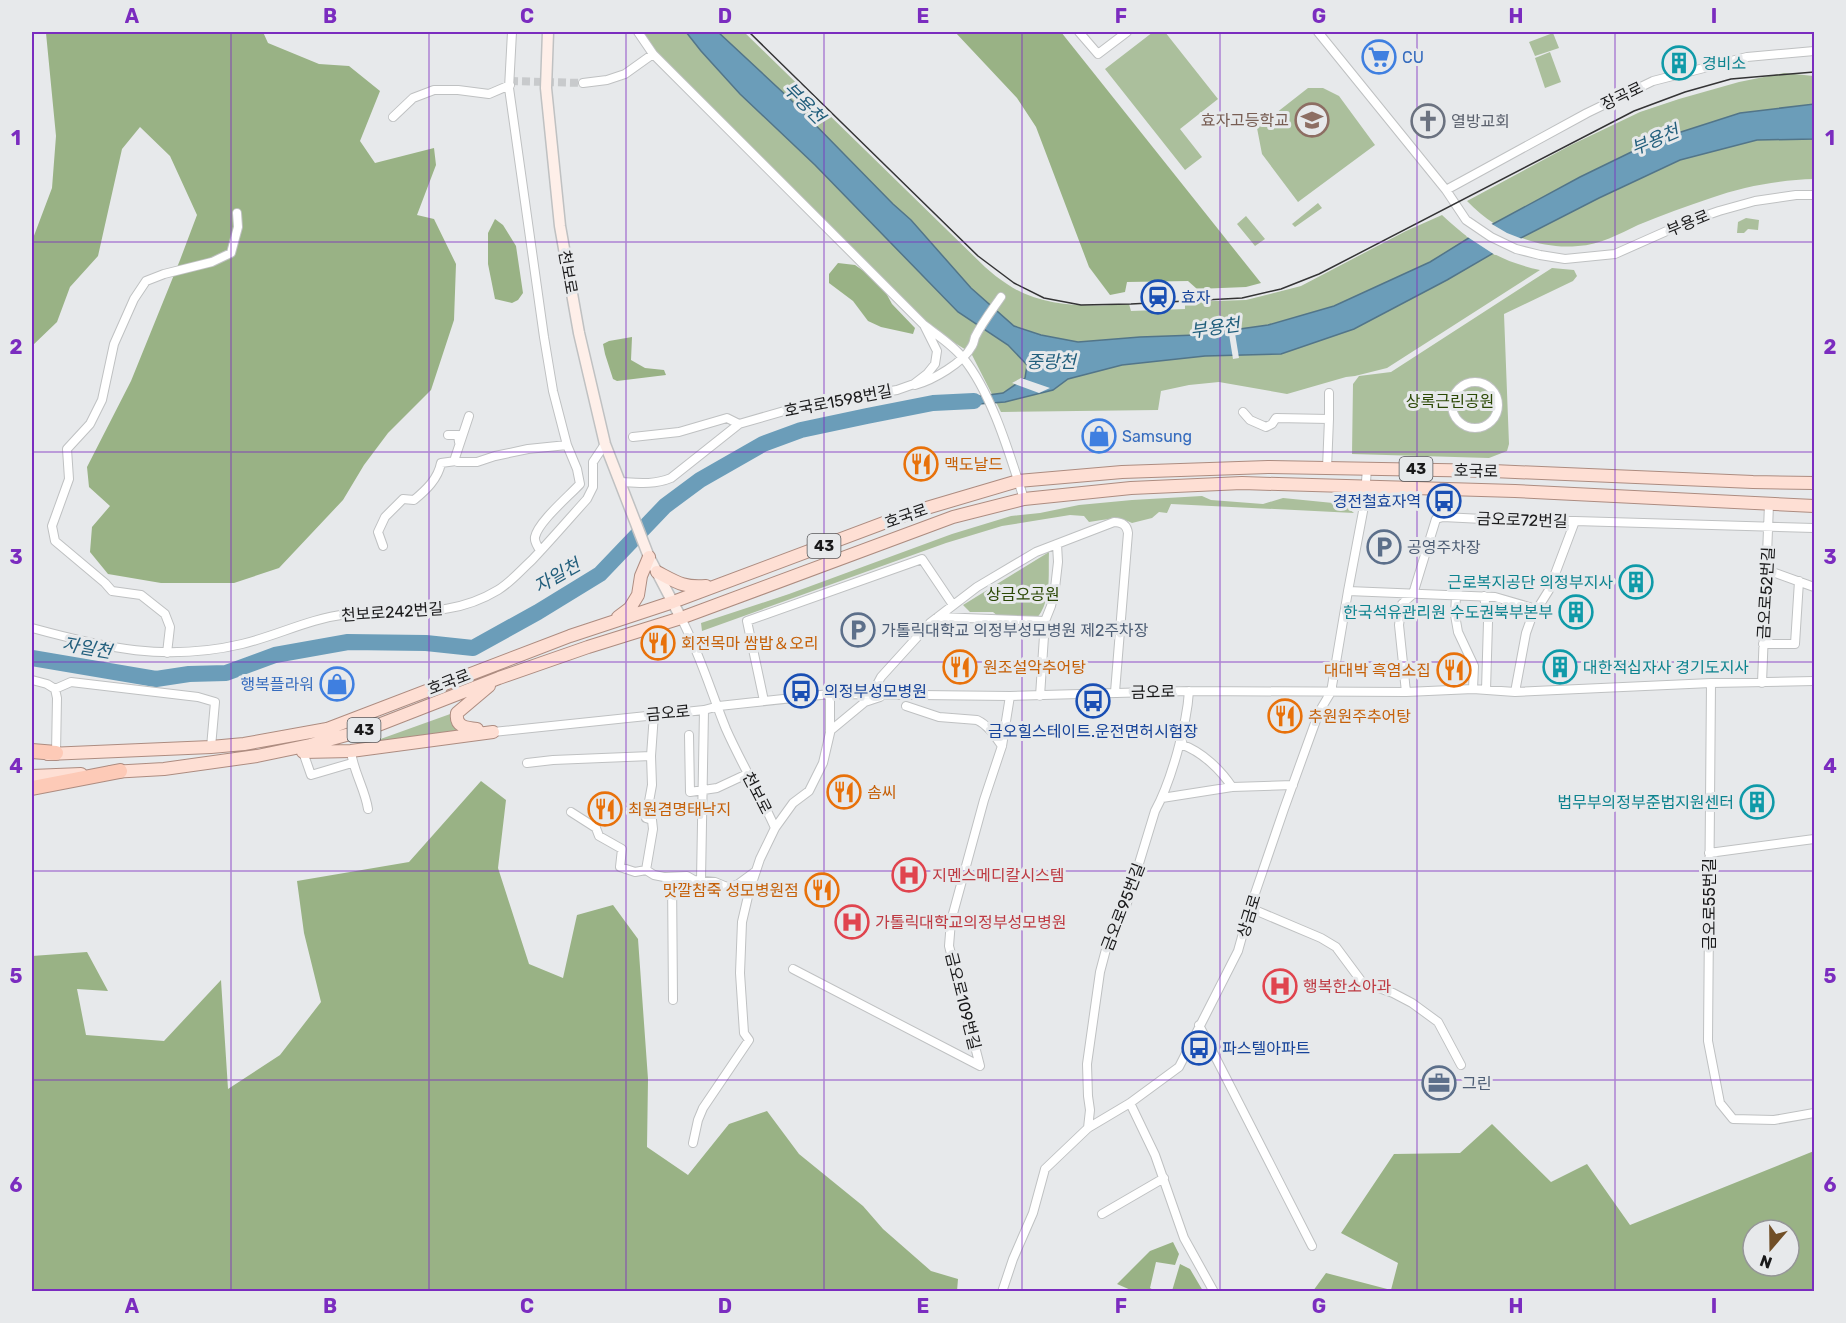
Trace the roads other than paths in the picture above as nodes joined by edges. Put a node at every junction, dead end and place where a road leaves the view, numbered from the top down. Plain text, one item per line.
1 (512, 32) edge
2 (548, 32) edge
3 (638, 32) edge
4 (1080, 32) edge
5 (1127, 32) edge
6 (1318, 32) edge
7 (1815, 51) edge
8 (653, 54) junction
9 (583, 83) tunnel mouth
10 (510, 85) junction
11 (393, 117) dead end
12 (1446, 190) junction
13 (1815, 195) edge
14 (237, 213) dead end
15 (1001, 297) dead end
16 (924, 325) junction
17 (963, 357) junction
18 (897, 390) junction
19 (1329, 393) dead end
20 (1452, 410) joint
21 (1243, 412) dead end
22 (469, 416) dead end
23 (1329, 419) junction
24 (739, 424) junction
25 (448, 435) dead end
26 (633, 437) dead end
27 (459, 444) junction
28 (605, 444) junction
29 (567, 445) junction
30 (456, 461) junction
31 (1327, 468) junction
32 (1367, 469) junction
33 (1018, 481) junction
34 (620, 482) junction
35 (1815, 483) edge
36 (1366, 487) junction
37 (977, 493) junction
38 (1023, 499) junction
39 (1769, 504) junction
40 (1815, 506) edge
41 (953, 517) junction
42 (1575, 521) junction
43 (1769, 527) junction
44 (1815, 528) edge
45 (1057, 544) junction
46 (383, 546) dead end
47 (540, 551) junction
48 (649, 557) junction
49 (1767, 570) junction
50 (657, 572) junction
51 (1799, 581) junction
52 (722, 584) junction
53 (1815, 587) edge
54 (1348, 591) junction
55 (1413, 594) junction
56 (1456, 596) junction
57 (1484, 596) junction
58 (673, 602) junction
59 (953, 605) junction
60 (1536, 609) junction
61 (938, 617) junction
62 (681, 618) junction
63 (1045, 621) junction
64 (603, 625) junction
65 (32, 628) edge
66 (1763, 644) junction
67 (167, 653) junction
68 (499, 678) junction
69 (32, 680) edge
70 (1815, 681) edge
71 (1711, 683) junction
72 (1762, 683) junction
73 (55, 689) junction
74 (1473, 690) junction
75 (1486, 690) junction
76 (1189, 691) junction
77 (1115, 692) junction
78 (1331, 692) junction
79 (1406, 692) junction
80 (1515, 692) junction
81 (830, 694) junction
82 (872, 694) junction
83 (886, 695) junction
84 (1010, 696) junction
85 (1040, 696) junction
86 (764, 701) junction
87 (719, 706) junction
88 (906, 706) dead end
89 (704, 710) junction
90 (654, 714) junction
91 (830, 731) junction
92 (493, 732) junction
93 (689, 735) dead end
94 (1180, 737) junction
95 (1002, 746) junction
96 (211, 747) junction
97 (303, 752) junction
98 (32, 753) edge
99 (56, 753) junction
100 (257, 756) junction
101 (651, 756) junction
102 (352, 757) junction
103 (527, 763) dead end
104 (120, 771) junction
105 (747, 774) junction
106 (32, 776) edge
107 (1293, 785) junction
108 (1232, 787) junction
109 (32, 788) edge
110 (704, 792) junction
111 (1162, 798) junction
112 (369, 809) dead end
113 (571, 812) dead end
114 (775, 828) junction
115 (1815, 839) edge
116 (1709, 853) junction
117 (646, 870) junction
118 (756, 871) junction
119 (672, 877) junction
120 (701, 880) junction
121 (1250, 908) junction
122 (793, 969) dead end
123 (673, 1000) dead end
124 (1199, 1025) junction
125 (1461, 1065) dead end
126 (1130, 1103) junction
127 (1815, 1113) edge
128 (1088, 1128) junction
129 (693, 1143) dead end
130 (1164, 1178) junction
131 (1102, 1214) dead end
132 (1312, 1246) dead end
133 (1002, 1292) edge
134 (1214, 1292) edge

1 - 10 street
2 - 28 main road, 천보로
3 - 8 street
4 - 5 street
6 - 12 street
7 - 12 street, 장곡로
8 - 9 street
8 - 16 street
10 - 11 street
10 - 29 street
12 - 13 street, 부용로
14 - 67 street
15 - 17 street
16 - 17 street
16 - 18 street, 호국로1598번길
17 - 18 street
17 - 33 street
18 - 24 street, 호국로1598번길
19 - 23 street
20 - 20 street
21 - 23 street
22 - 27 street
23 - 31 street
24 - 26 street, 호국로1598번길
24 - 34 street
25 - 27 street
27 - 30 street
28 - 34 main road, 천보로
28 - 47 street, 천보로242번길
29 - 30 street
29 - 47 street
30 - 46 street
31 - 32 main road, 호국로 / 43
31 - 33 main road, 호국로 / 43
32 - 35 main road, 호국로 / 43
32 - 36 street, 상금로
33 - 37 main road, 호국로 / 43
33 - 38 street
34 - 48 main road, 천보로
36 - 38 main road, 호국로 / 43
36 - 39 main road, 호국로 / 43
36 - 54 street, 상금로
37 - 41 main road
37 - 52 main road, 호국로 / 43
38 - 41 main road, 호국로 / 43
39 - 40 main road, 호국로 / 43
39 - 43 street, 금오로52번길
41 - 62 main road, 호국로 / 43
42 - 43 street
42 - 55 street, 금오로72번길
42 - 60 street, 금오로72번길
43 - 44 street
43 - 49 street, 금오로52번길
45 - 59 street
45 - 63 street
45 - 77 street
47 - 67 street, 천보로242번길
48 - 50 main road, 천보로
48 - 64 main road
49 - 51 street
49 - 66 street, 금오로52번길
50 - 52 main road
50 - 58 main road, 천보로
51 - 53 street
51 - 66 street
52 - 58 main road, 호국로 / 43
54 - 55 street
54 - 78 street, 상금로
55 - 56 street
55 - 79 street
56 - 57 street
56 - 74 street
57 - 60 street
57 - 75 street
58 - 62 main road, 천보로
58 - 64 main road, 호국로 / 43
59 - 61 street
59 - 86 street
60 - 80 street, 금오로72번길
61 - 63 street
61 - 82 street
62 - 68 main road, 호국로 / 43
62 - 87 street, 천보로
63 - 85 street
64 - 96 main road, 호국로 / 43
65 - 67 street, 천보로242번길
66 - 72 street, 금오로52번길
68 - 92 main road
68 - 100 main road, 호국로 / 43
69 - 73 street
70 - 72 street, 금오로
71 - 72 street, 금오로
71 - 80 street, 금오로
71 - 116 street, 금오로55번길
73 - 96 street
73 - 99 street
74 - 75 street, 금오로
74 - 79 street, 금오로
75 - 80 street, 금오로
76 - 77 street, 금오로
76 - 78 street, 금오로
76 - 94 street, 금오로95번길
77 - 85 street, 금오로
78 - 79 street, 금오로
78 - 107 street, 상금로
81 - 82 street, 금오로
81 - 86 street, 금오로
81 - 91 street
82 - 83 street, 금오로
83 - 84 street, 금오로
83 - 91 street
84 - 85 street, 금오로
84 - 95 street, 금오로109번길
86 - 87 street, 금오로
87 - 89 street, 금오로
87 - 105 street, 천보로
88 - 95 street
89 - 90 street, 금오로
89 - 110 street
90 - 92 street, 금오로
90 - 101 street
91 - 114 street
92 - 102 main road
93 - 110 street
94 - 108 street
94 - 111 street, 금오로95번길
95 - 122 street, 금오로109번길
96 - 99 main road, 호국로 / 43
97 - 100 main road
97 - 102 main road
97 - 102 street
98 - 99 highway
100 - 104 main road, 호국로 / 43
101 - 103 street
101 - 117 street
102 - 112 street
104 - 106 main road, 호국로 / 43
104 - 109 highway
105 - 110 street
105 - 114 street, 천보로
107 - 108 street
107 - 121 street, 상금로
108 - 111 street
110 - 120 street
111 - 128 street, 금오로95번길
113 - 117 street
114 - 118 street, 천보로
115 - 116 street
116 - 127 street, 금오로55번길
117 - 119 street
118 - 120 street
118 - 129 street, 천보로
119 - 120 street
119 - 123 street
121 - 124 street, 상금로
121 - 125 street
124 - 126 street, 상금로
124 - 132 street
126 - 128 street, 상금로
126 - 130 street
128 - 133 street, 상금로
130 - 131 street
130 - 134 street

